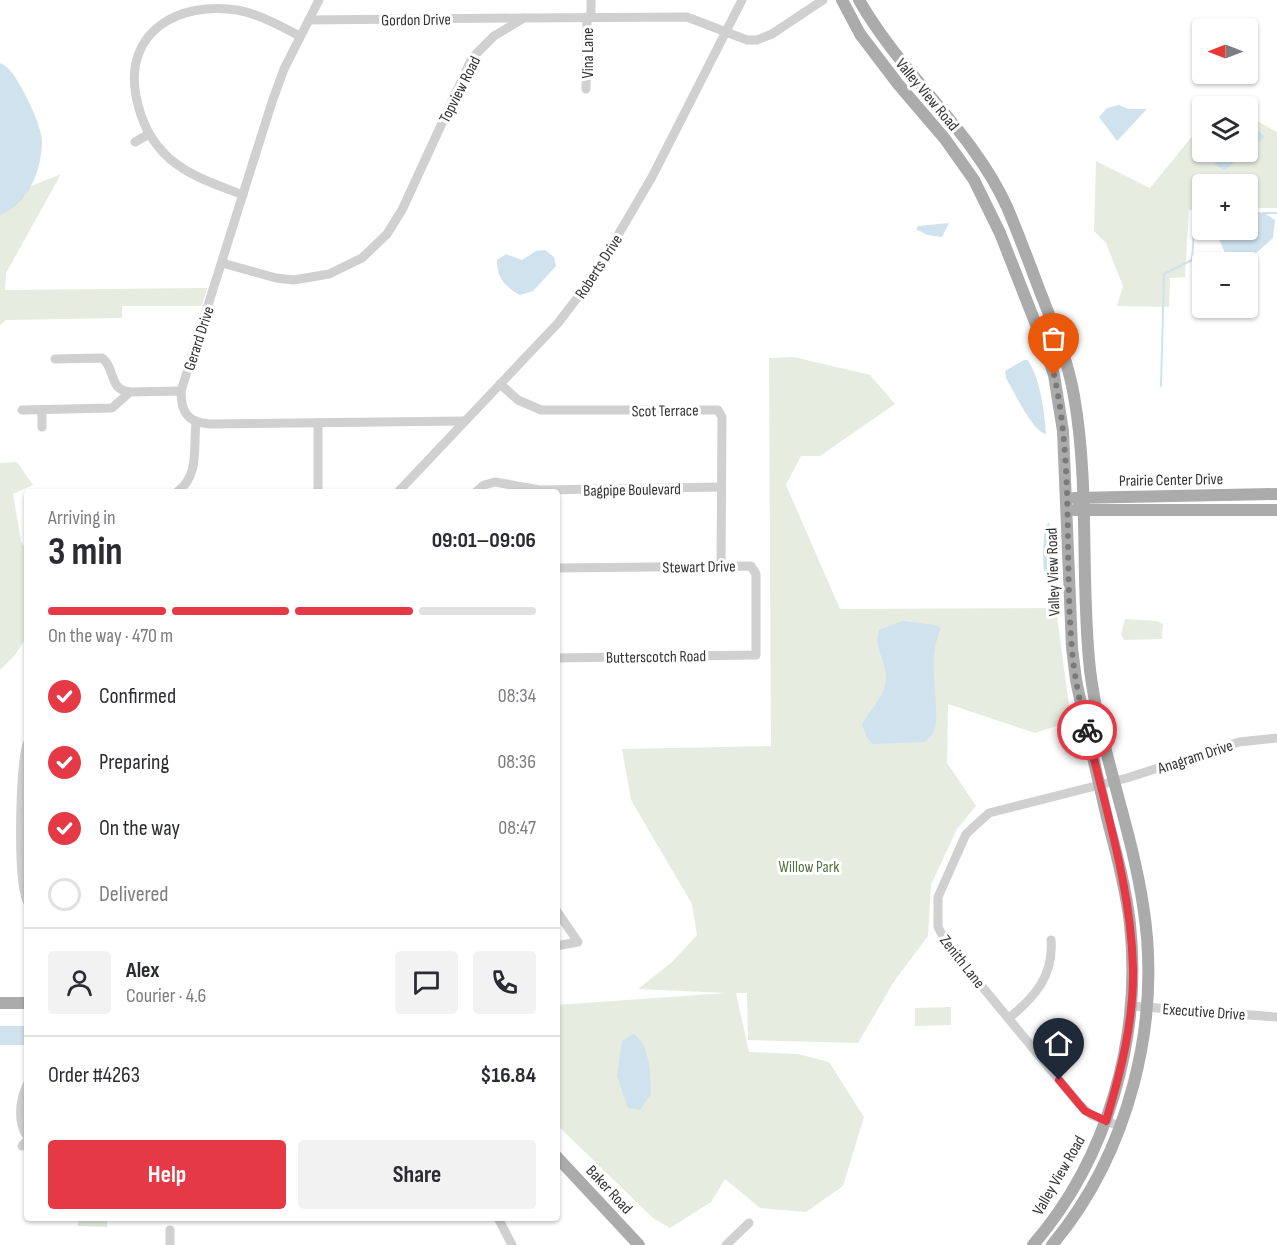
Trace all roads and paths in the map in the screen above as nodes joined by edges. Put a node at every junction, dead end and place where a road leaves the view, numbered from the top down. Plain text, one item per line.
1 (319, 0) edge
2 (591, 0) edge
3 (742, 0) edge
4 (823, 0) edge
5 (842, 0) edge
6 (860, 0) edge
7 (589, 17) junction
8 (524, 18) junction
9 (309, 20) junction
10 (728, 32) junction
11 (300, 36) junction
12 (586, 89) dead end
13 (149, 134) junction
14 (135, 142) dead end
15 (243, 195) junction
16 (222, 263) junction
17 (55, 359) dead end
18 (500, 384) junction
19 (181, 391) junction
20 (130, 392) junction
21 (21, 410) dead end
22 (42, 410) junction
23 (463, 421) junction
24 (196, 423) junction
25 (318, 423) junction
26 (42, 427) dead end
27 (721, 487) junction
28 (180, 489) edge
29 (318, 489) edge
30 (402, 489) edge
31 (479, 489) edge
32 (534, 489) edge
33 (560, 490) edge
34 (1277, 494) edge
35 (1067, 504) junction
36 (1082, 504) junction
37 (1277, 510) edge
38 (721, 566) junction
39 (560, 568) edge
40 (756, 655) joint
41 (560, 658) edge
42 (1277, 738) edge
43 (24, 759) edge
44 (1115, 781) junction
45 (1100, 785) junction
46 (24, 888) edge
47 (560, 916) edge
48 (1051, 940) dead end
49 (560, 945) edge
50 (0, 1003) edge
51 (24, 1003) edge
52 (1131, 1006) junction
53 (1146, 1007) junction
54 (1277, 1017) edge
55 (1009, 1018) junction
56 (24, 1092) edge
57 (1106, 1121) junction
58 (1119, 1126) junction
59 (24, 1129) edge
60 (560, 1160) edge
61 (500, 1221) edge
62 (749, 1223) dead end
63 (170, 1230) dead end
64 (170, 1245) edge
65 (512, 1245) edge
66 (639, 1245) edge
67 (726, 1245) edge
68 (1033, 1245) edge
69 (1052, 1245) edge

1 - 9 street, Gerard Drive
2 - 7 street
3 - 10 street, Roberts Drive
4 - 10 street
5 - 35 main road, Valley View Road
6 - 36 main road, Valley View Road
7 - 8 street
7 - 10 street
7 - 12 street, Vina Lane
8 - 9 street, Gordon Drive
8 - 16 street, Topview Road
9 - 11 street, Gerard Drive
10 - 18 street, Roberts Drive
11 - 13 street
11 - 15 street, Gerard Drive
13 - 14 street
13 - 15 street
15 - 16 street, Gerard Drive
16 - 19 street, Gerard Drive
17 - 20 street
18 - 23 street, Roberts Drive
18 - 27 street, Scot Terrace
19 - 20 street
19 - 24 street, Gerard Drive
20 - 22 street
21 - 22 street
22 - 26 street
23 - 25 street
23 - 30 street, Roberts Drive
24 - 25 street
24 - 28 street
25 - 29 street
27 - 33 street, Bagpipe Boulevard
27 - 38 street, Scot Terrace
31 - 32 street, Bagpipe Boulevard
34 - 36 main road, Prairie Center Drive
35 - 36 main road, Prairie Center Drive
35 - 45 main road, Valley View Road
36 - 37 main road, Prairie Center Drive
36 - 44 main road, Valley View Road
38 - 39 street, Stewart Drive
38 - 40 street, Stewart Drive
40 - 41 street, Butterscotch Road
42 - 44 street, Anagram Drive
43 - 46 street
44 - 45 street, Zenith Lane
44 - 53 main road, Valley View Road
45 - 52 main road, Valley View Road
45 - 55 street, Zenith Lane
47 - 49 street
48 - 55 street
50 - 51 main road
52 - 53 street, Executive Drive
52 - 57 main road, Valley View Road
53 - 54 street, Executive Drive
53 - 58 main road, Valley View Road
55 - 57 street, Zenith Lane
56 - 59 street
57 - 58 street, Zenith Lane
57 - 68 main road, Valley View Road
58 - 69 main road, Valley View Road
60 - 66 main road, Baker Road
61 - 65 street
62 - 67 street
63 - 64 street

